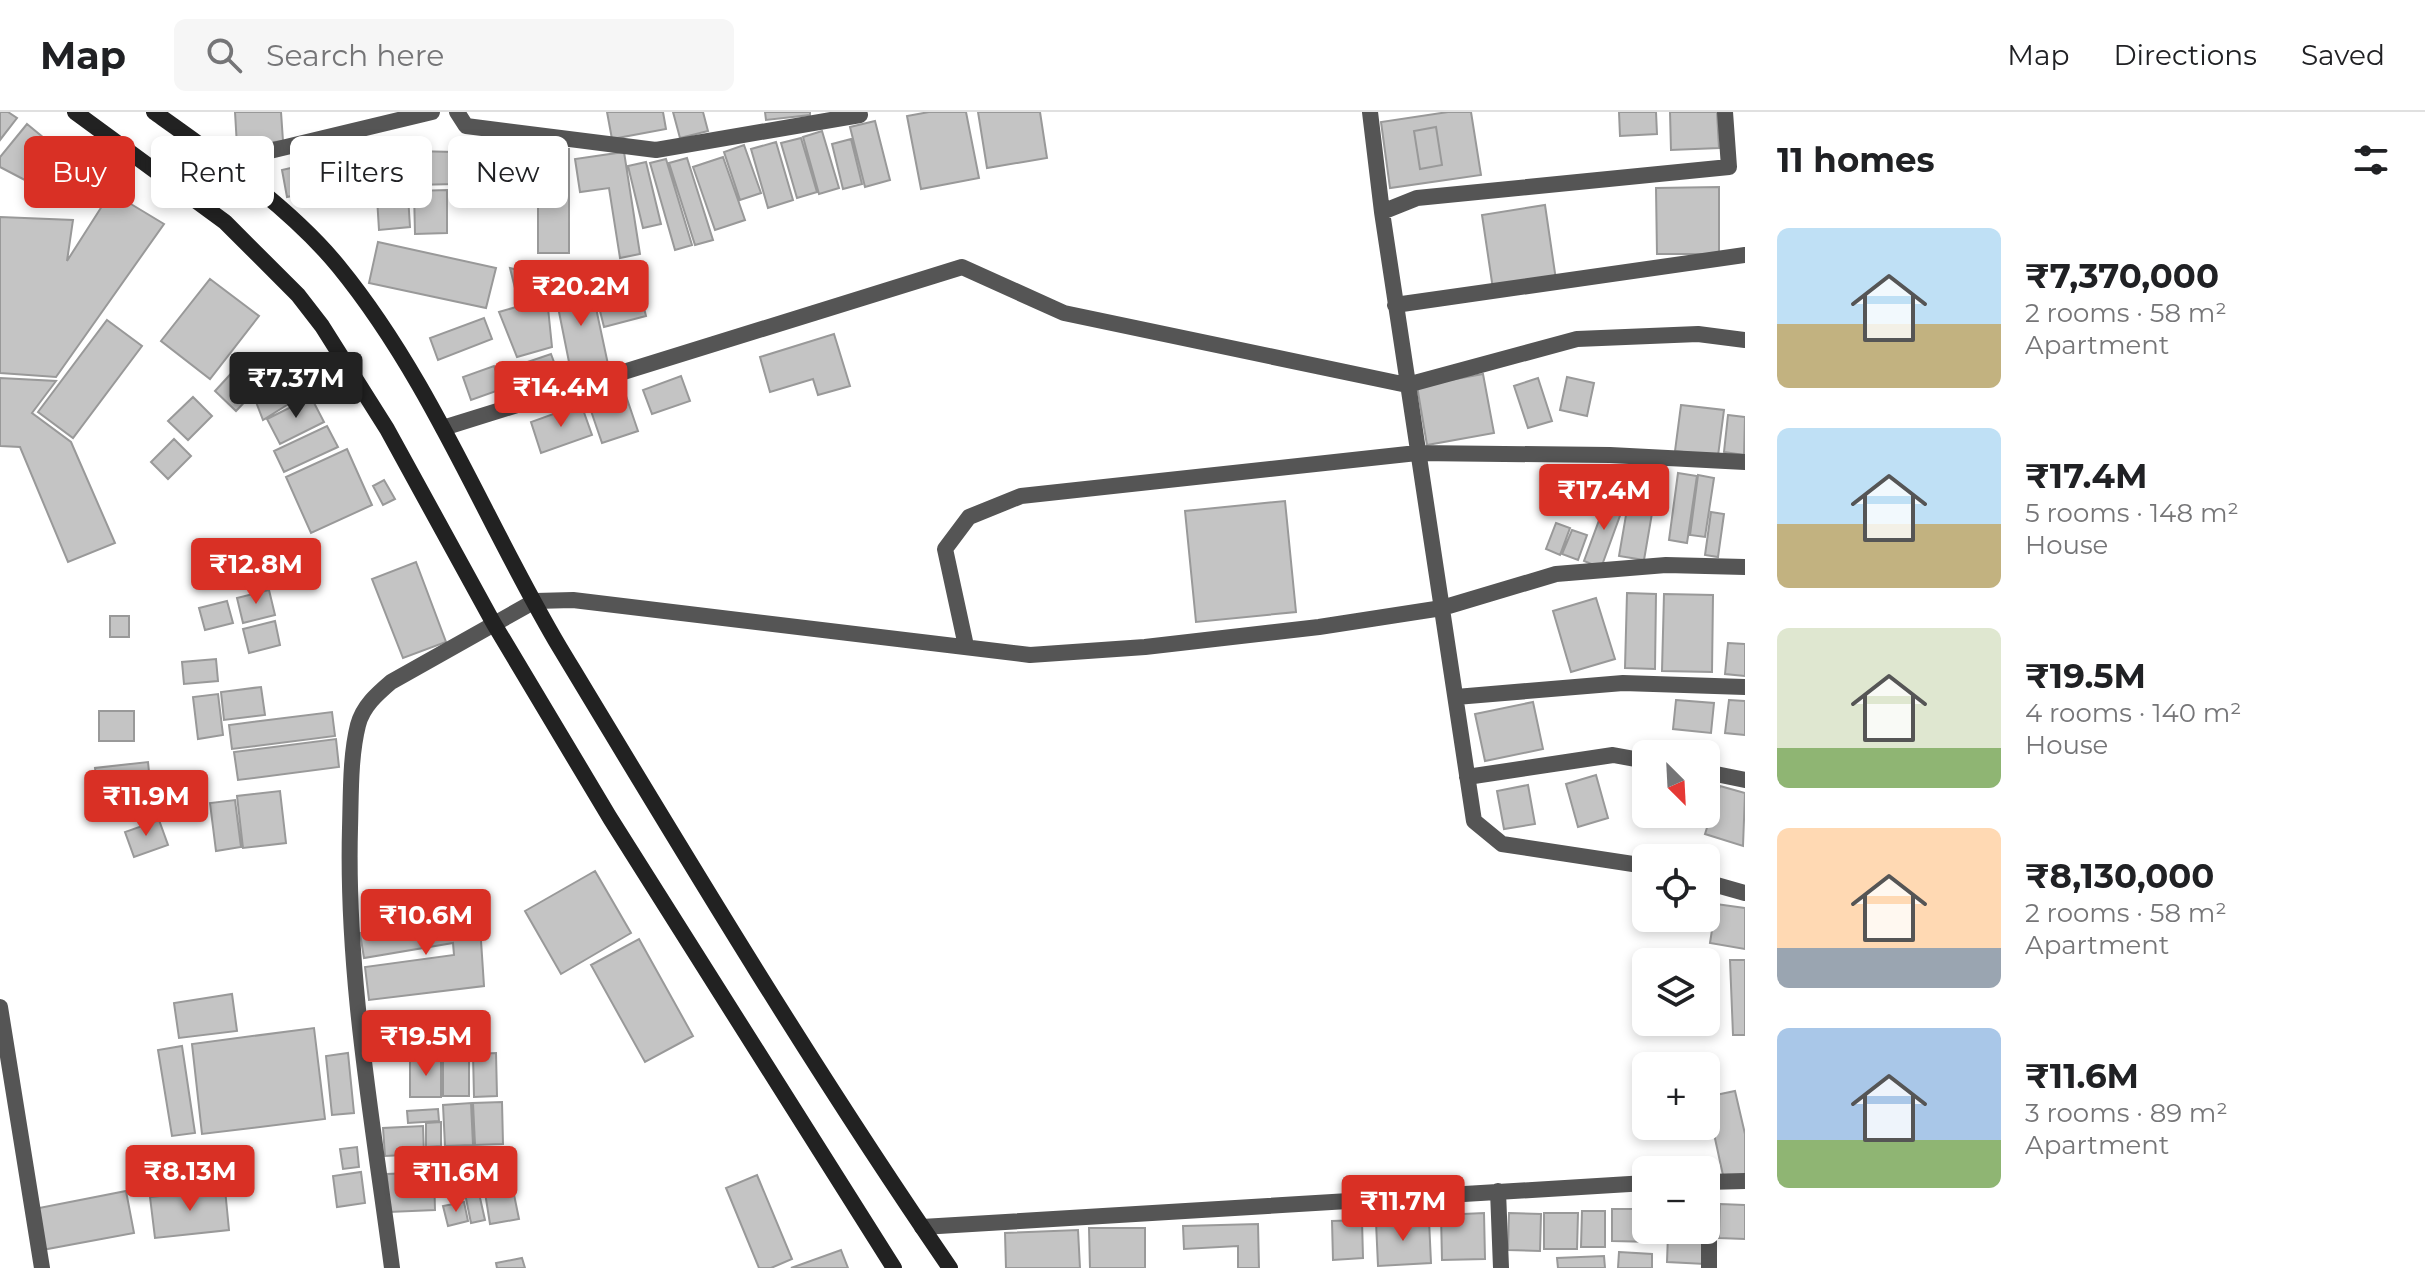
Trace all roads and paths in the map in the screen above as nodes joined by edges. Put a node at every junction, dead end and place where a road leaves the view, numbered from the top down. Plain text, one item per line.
1 (75, 112) edge
2 (154, 112) edge
3 (432, 112) edge
4 (457, 112) edge
5 (1370, 112) edge
6 (1725, 112) edge
7 (860, 115) dead end
8 (188, 136) edge
9 (274, 150) edge
10 (1737, 166) edge
11 (274, 203) edge
12 (1382, 212) junction
13 (1745, 255) edge
14 (1395, 305) junction
15 (1745, 340) edge
16 (1407, 385) junction
17 (443, 428) junction
18 (1417, 453) junction
19 (1745, 462) edge
20 (1745, 567) edge
21 (535, 601) junction
22 (1442, 608) junction
23 (494, 624) junction
24 (966, 646) junction
25 (1745, 687) edge
26 (1456, 697) junction
27 (1632, 758) edge
28 (1720, 775) edge
29 (1467, 777) junction
30 (1745, 780) edge
31 (1632, 864) edge
32 (1720, 886) edge
33 (1745, 893) edge
34 (0, 1007) edge
35 (1745, 1181) edge
36 (1720, 1182) edge
37 (1632, 1184) edge
38 (1498, 1191) junction
39 (922, 1227) junction
40 (1708, 1244) edge
41 (42, 1268) edge
42 (392, 1268) edge
43 (894, 1268) edge
44 (950, 1268) edge
45 (1501, 1268) edge
46 (1709, 1268) edge

1 - 23 main road
2 - 8 main road
3 - 9 street
4 - 7 street
5 - 12 street
6 - 10 street
10 - 12 street
11 - 17 main road
12 - 14 street
13 - 14 street
14 - 16 street
15 - 16 street
16 - 17 street
16 - 18 street
17 - 21 main road
18 - 19 street
18 - 22 street
18 - 24 street
20 - 22 street
21 - 23 street
21 - 24 street
21 - 39 main road
22 - 24 street
22 - 26 street
23 - 42 street
23 - 43 main road
25 - 26 street
26 - 29 street
27 - 29 street
28 - 30 street
29 - 31 street
32 - 33 street
34 - 41 street
35 - 36 street
37 - 38 street
38 - 39 street
38 - 45 street
39 - 44 main road
40 - 46 street

